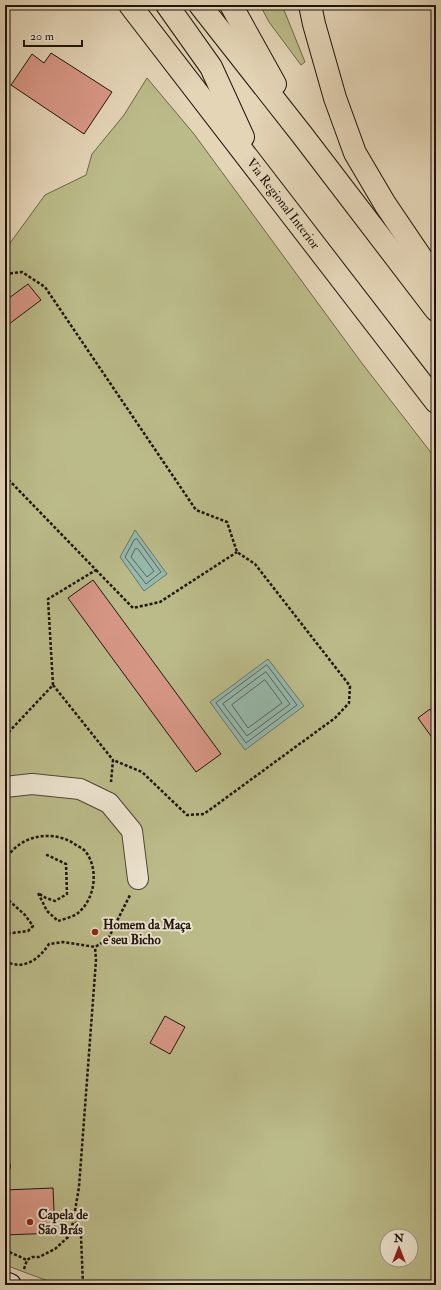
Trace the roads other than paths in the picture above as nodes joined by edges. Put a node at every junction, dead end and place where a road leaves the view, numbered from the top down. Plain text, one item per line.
1 (130, 5) edge
2 (167, 5) edge
3 (200, 5) edge
4 (231, 5) edge
5 (310, 5) edge
6 (304, 136) junction
7 (258, 171) junction
8 (436, 284) edge
9 (436, 310) edge
10 (436, 402) edge
11 (5, 787) edge
12 (138, 878) road end
13 (16, 1278) edge
14 (5, 1283) edge

1 - 7 highway, Via Regional Interior
2 - 7 highway
3 - 6 highway
4 - 6 highway
5 - 8 highway
6 - 9 highway
7 - 10 highway, Via Regional Interior
11 - 12 street
13 - 14 main road

